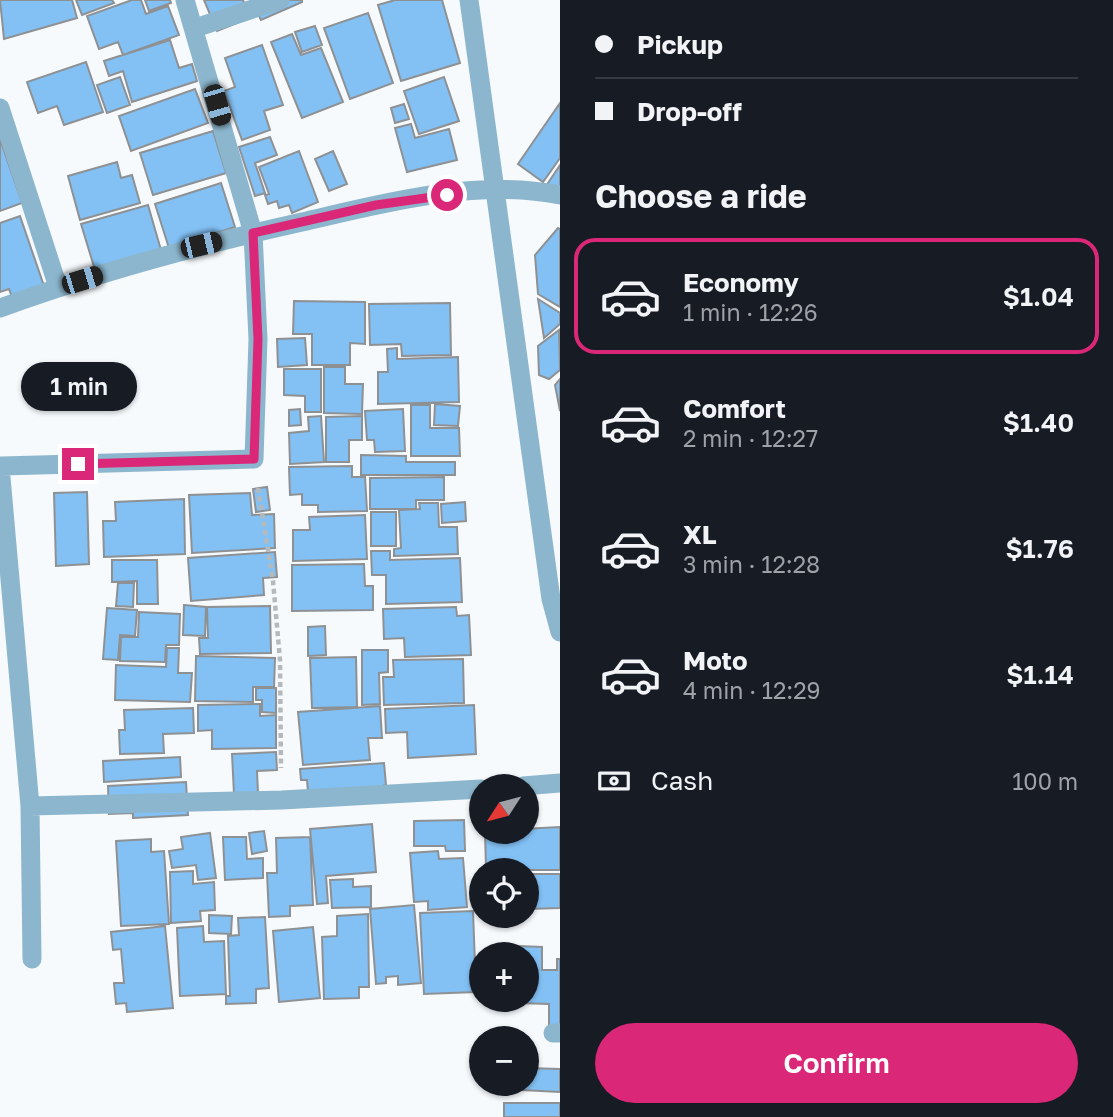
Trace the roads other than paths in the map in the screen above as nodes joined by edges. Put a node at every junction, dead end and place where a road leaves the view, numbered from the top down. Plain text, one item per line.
1 (185, 0) edge
2 (280, 0) edge
3 (469, 0) edge
4 (195, 28) junction
5 (0, 108) edge
6 (495, 188) junction
7 (560, 195) edge
8 (253, 233) junction
9 (58, 287) junction
10 (0, 308) edge
11 (1, 466) edge
12 (560, 632) edge
13 (560, 783) edge
14 (539, 785) edge
15 (469, 790) edge
16 (30, 806) junction
17 (32, 960) dead end

1 - 4 street
2 - 4 street
3 - 6 street
4 - 8 street
5 - 9 street
6 - 7 street
6 - 8 street
6 - 12 street
8 - 9 street
8 - 11 street
9 - 10 street
11 - 16 street
13 - 14 street
15 - 16 street
16 - 17 street

